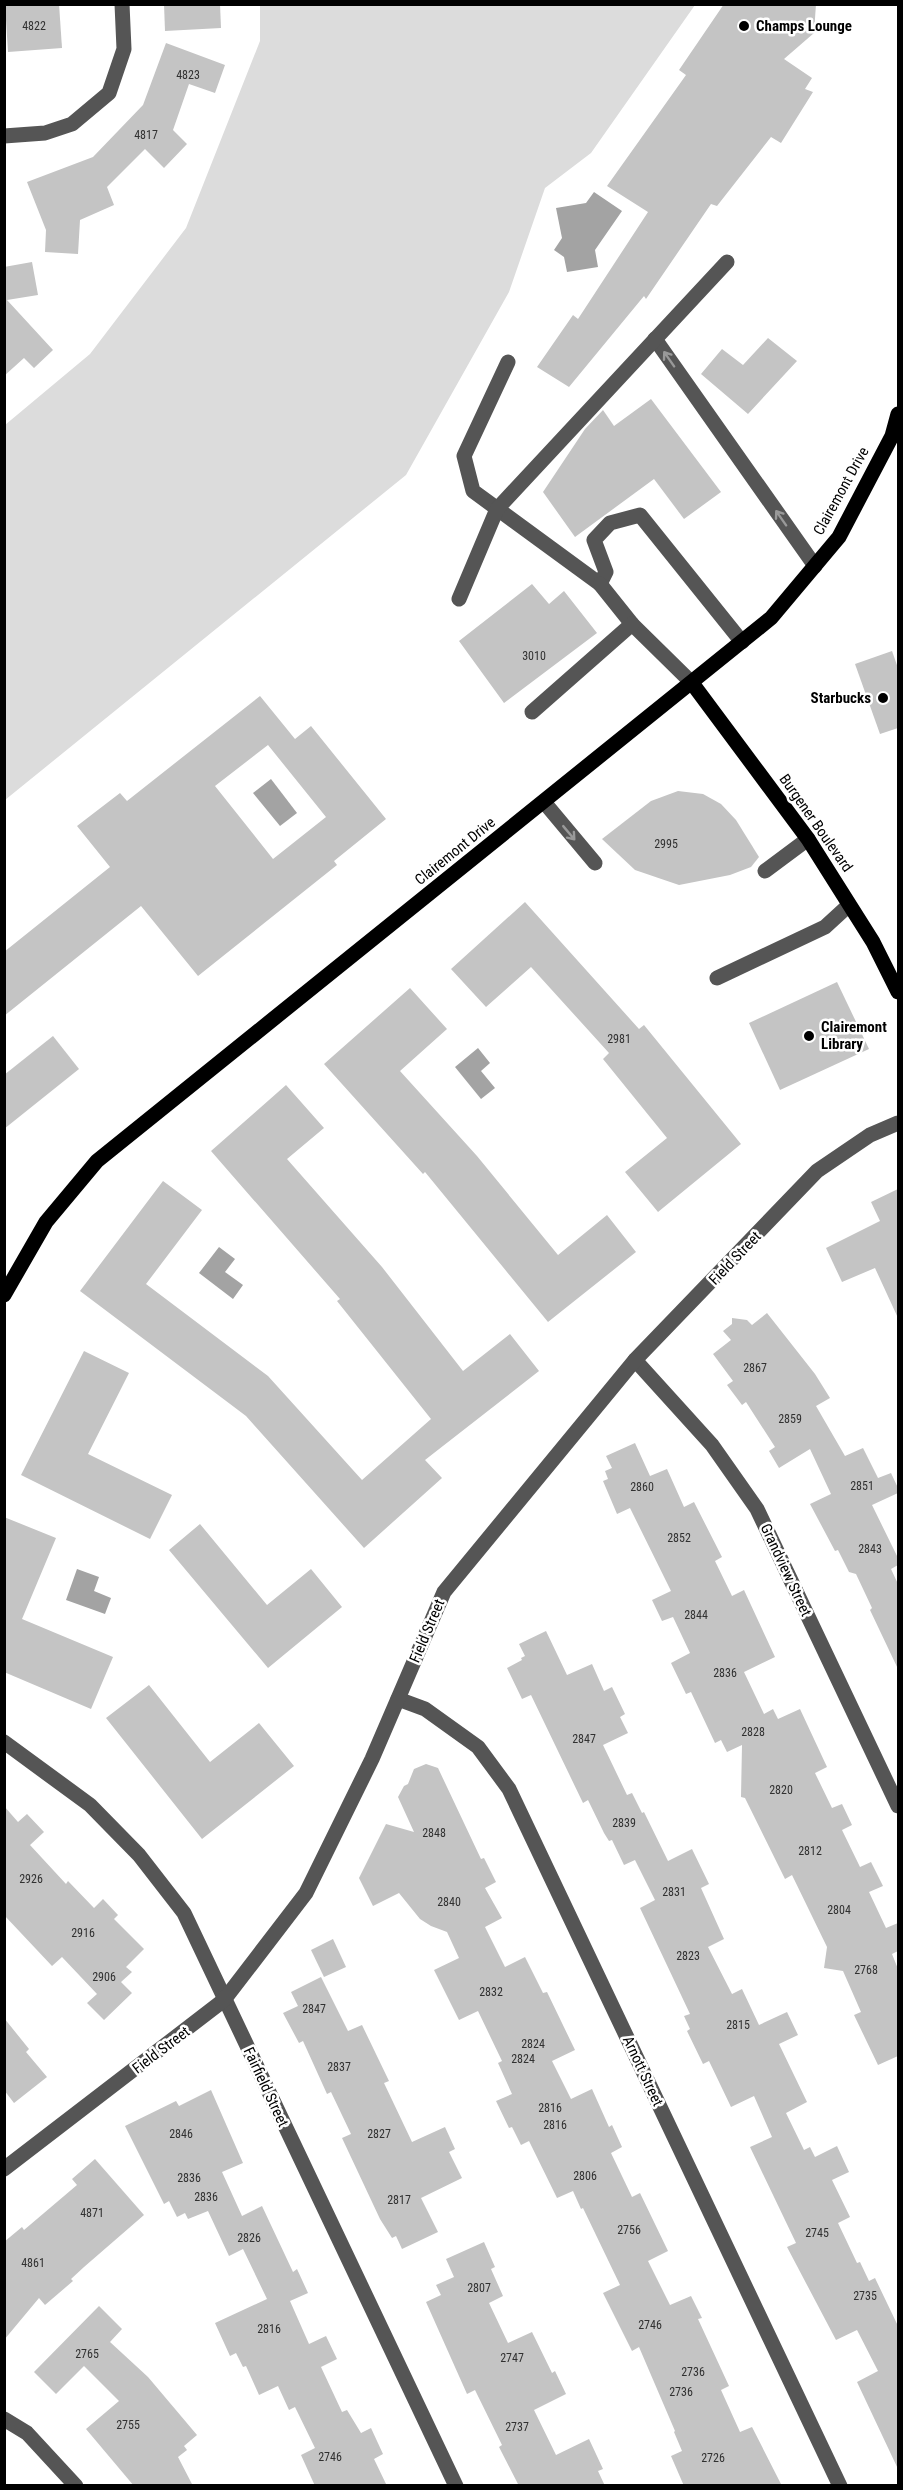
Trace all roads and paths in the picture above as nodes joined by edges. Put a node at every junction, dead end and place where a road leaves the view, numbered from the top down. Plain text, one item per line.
1 (122, 4) edge
2 (4, 136) edge
3 (727, 262) dead end
4 (655, 339) junction
5 (508, 362) dead end
6 (898, 414) edge
7 (497, 509) junction
8 (815, 566) junction
9 (600, 584) junction
10 (459, 599) dead end
11 (632, 624) junction
12 (742, 642) junction
13 (693, 683) junction
14 (532, 712) dead end
15 (544, 802) junction
16 (808, 838) junction
17 (595, 863) dead end
18 (765, 871) dead end
19 (849, 905) junction
20 (717, 978) dead end
21 (898, 992) edge
22 (898, 1123) edge
23 (4, 1295) edge
24 (636, 1360) junction
25 (398, 1700) junction
26 (4, 1742) edge
27 (898, 1806) edge
28 (225, 2000) junction
29 (4, 2169) edge
30 (4, 2419) edge
31 (76, 2486) edge
32 (456, 2486) edge
33 (840, 2486) edge

1 - 2 street
3 - 4 street
4 - 7 street
8 -> 4 street
5 - 7 street
6 - 8 main road, Clairemont Drive
7 - 9 street
7 - 10 street
8 - 12 main road, Clairemont Drive
9 - 11 street
9 - 12 street
11 - 13 street
11 - 14 street
12 - 13 main road, Clairemont Drive
13 - 15 main road, Clairemont Drive
13 - 16 main road, Burgener Boulevard
15 -> 17 street
15 - 23 main road, Clairemont Drive
16 - 18 street
16 - 19 main road, Burgener Boulevard
19 - 20 street
19 - 21 main road, Burgener Boulevard
22 - 24 street, Field Street
24 - 25 street, Field Street
24 - 27 street, Grandview Street
25 - 28 street, Field Street
25 - 33 street, Arnott Street
26 - 28 street, Fairfield Street
28 - 29 street, Field Street
28 - 32 street, Fairfield Street
30 - 31 street

